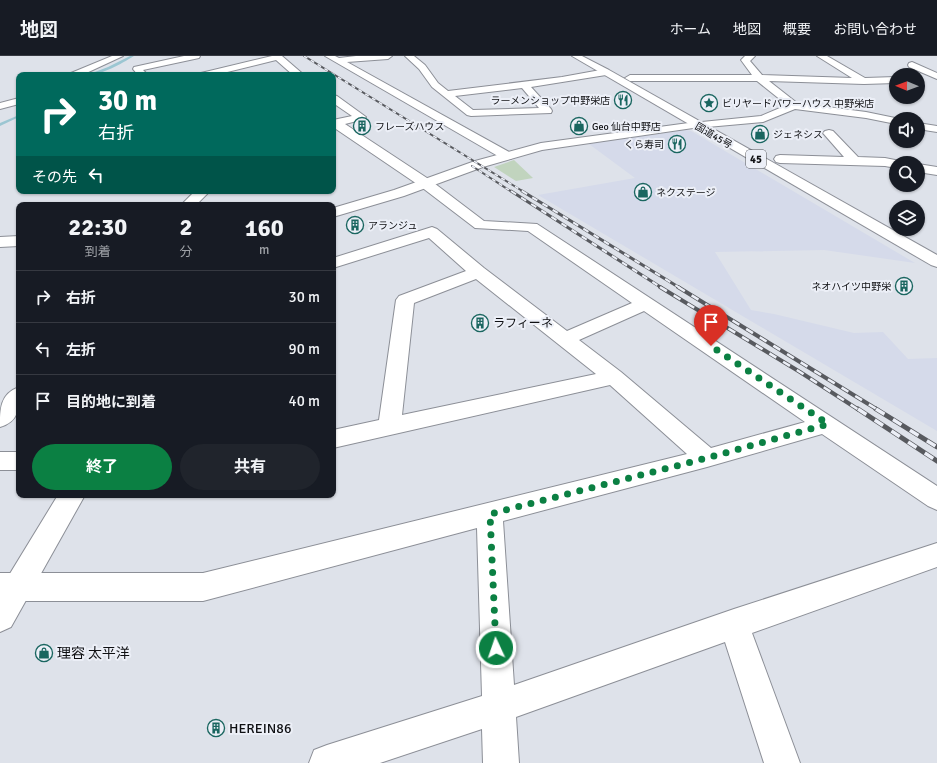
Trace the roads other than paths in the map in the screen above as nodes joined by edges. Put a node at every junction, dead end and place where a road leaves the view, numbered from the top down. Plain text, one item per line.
1 (119, 56) edge
2 (196, 56) edge
3 (388, 56) edge
4 (409, 56) edge
5 (576, 56) edge
6 (590, 56) edge
7 (751, 56) edge
8 (820, 56) edge
9 (277, 57) edge
10 (333, 59) edge
11 (912, 65) dead end
12 (81, 72) edge
13 (140, 72) edge
14 (216, 72) edge
15 (292, 72) edge
16 (606, 72) junction
17 (936, 75) edge
18 (925, 76) edge
19 (630, 78) junction
20 (759, 78) junction
21 (889, 80) edge
22 (864, 81) junction
23 (524, 84) junction
24 (445, 94) junction
25 (336, 100) edge
26 (16, 102) edge
27 (860, 103) dead end
28 (0, 106) edge
29 (794, 106) junction
30 (866, 116) junction
31 (889, 120) edge
32 (336, 123) edge
33 (715, 123) junction
34 (336, 125) edge
35 (696, 125) junction
36 (829, 133) dead end
37 (507, 156) junction
38 (780, 159) junction
39 (854, 161) junction
40 (889, 163) edge
41 (925, 167) edge
42 (800, 170) dead end
43 (937, 171) edge
44 (425, 183) junction
45 (200, 194) edge
46 (191, 202) edge
47 (336, 212) edge
48 (917, 236) edge
49 (16, 241) edge
50 (0, 242) edge
51 (937, 247) edge
52 (336, 262) edge
53 (937, 262) edge
54 (478, 272) junction
55 (646, 303) junction
56 (565, 339) junction
57 (614, 376) junction
58 (16, 399) edge
59 (0, 419) edge
60 (828, 424) junction
61 (390, 426) junction
62 (336, 438) edge
63 (707, 458) junction
64 (0, 461) edge
65 (16, 461) edge
66 (70, 498) edge
67 (937, 499) edge
68 (490, 514) junction
69 (936, 557) edge
70 (9, 587) edge
71 (0, 617) edge
72 (734, 624) junction
73 (498, 707) junction
74 (327, 763) edge
75 (501, 763) edge
76 (782, 763) edge

1 - 12 main road
2 - 13 main road
3 - 10 main road
4 - 24 main road
5 - 16 main road, 国道45号 / 45
6 - 19 main road, 国道45号 / 45
7 - 20 main road
8 - 22 main road
9 - 14 main road
9 - 15 main road
10 - 37 main road
11 - 17 main road
16 - 23 main road
16 - 35 main road, 国道45号 / 45
17 - 18 main road
19 - 20 main road
19 - 33 main road, 国道45号 / 45
20 - 22 main road
20 - 29 main road
21 - 22 main road
23 - 24 main road
23 - 24 main road
25 - 32 main road
26 - 28 main road
27 - 30 main road
29 - 30 main road
29 - 33 main road
30 - 31 main road
33 - 35 main road
33 - 38 main road, 国道45号 / 45
34 - 44 main road
35 - 37 main road
35 - 53 main road, 国道45号 / 45
36 - 39 main road
37 - 44 main road
38 - 39 main road
38 - 42 main road, 国道45号 / 45
39 - 40 main road
41 - 43 main road
44 - 47 main road
44 - 55 main road
45 - 46 main road
48 - 51 main road
49 - 50 main road
52 - 54 main road
54 - 56 main road
54 - 61 main road
55 - 56 main road
55 - 60 main road
56 - 57 main road
57 - 61 main road
57 - 63 main road
58 - 59 main road
60 - 63 main road
60 - 67 main road
61 - 62 main road
63 - 68 main road
64 - 65 main road
66 - 70 main road
68 - 70 main road
68 - 73 main road
69 - 72 main road
70 - 71 main road
72 - 73 main road
72 - 76 main road
73 - 74 main road
73 - 75 main road

